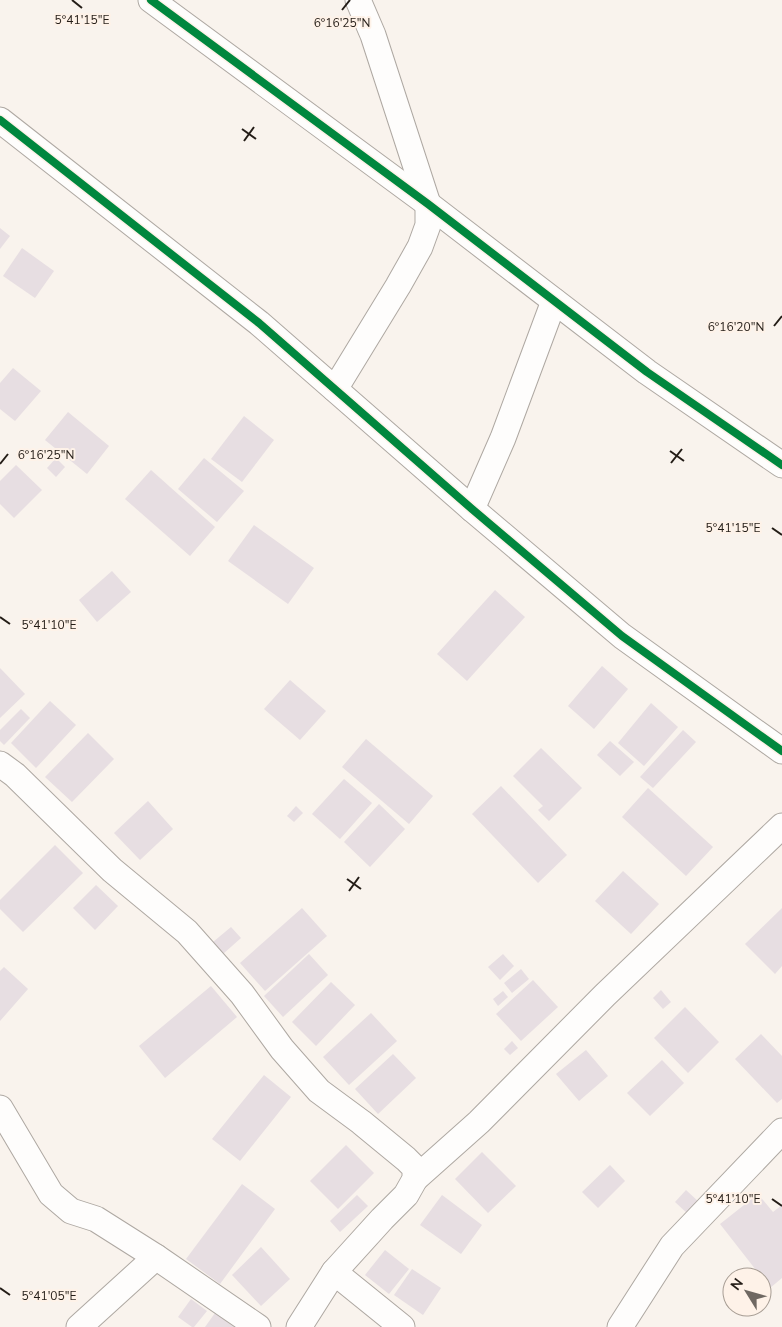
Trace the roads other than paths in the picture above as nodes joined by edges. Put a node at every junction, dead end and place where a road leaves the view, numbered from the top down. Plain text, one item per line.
1 (151, 0) edge
2 (358, 0) edge
3 (0, 120) edge
4 (428, 204) junction
5 (554, 301) junction
6 (335, 389) junction
7 (782, 464) edge
8 (472, 509) junction
9 (782, 751) edge
10 (0, 764) edge
11 (782, 826) edge
12 (0, 1108) edge
13 (782, 1131) edge
14 (415, 1179) junction
15 (156, 1257) junction
16 (334, 1272) junction
17 (79, 1327) edge
18 (258, 1327) edge
19 (299, 1327) edge
20 (402, 1327) edge
21 (620, 1327) edge

1 - 4 street
2 - 4 street
3 - 6 street
4 - 5 street
4 - 6 street
5 - 7 street
5 - 8 street
6 - 8 street
8 - 9 street
10 - 14 street
11 - 14 street
12 - 15 street
13 - 21 street
14 - 16 street
15 - 17 street
15 - 18 street
16 - 19 street
16 - 20 street

